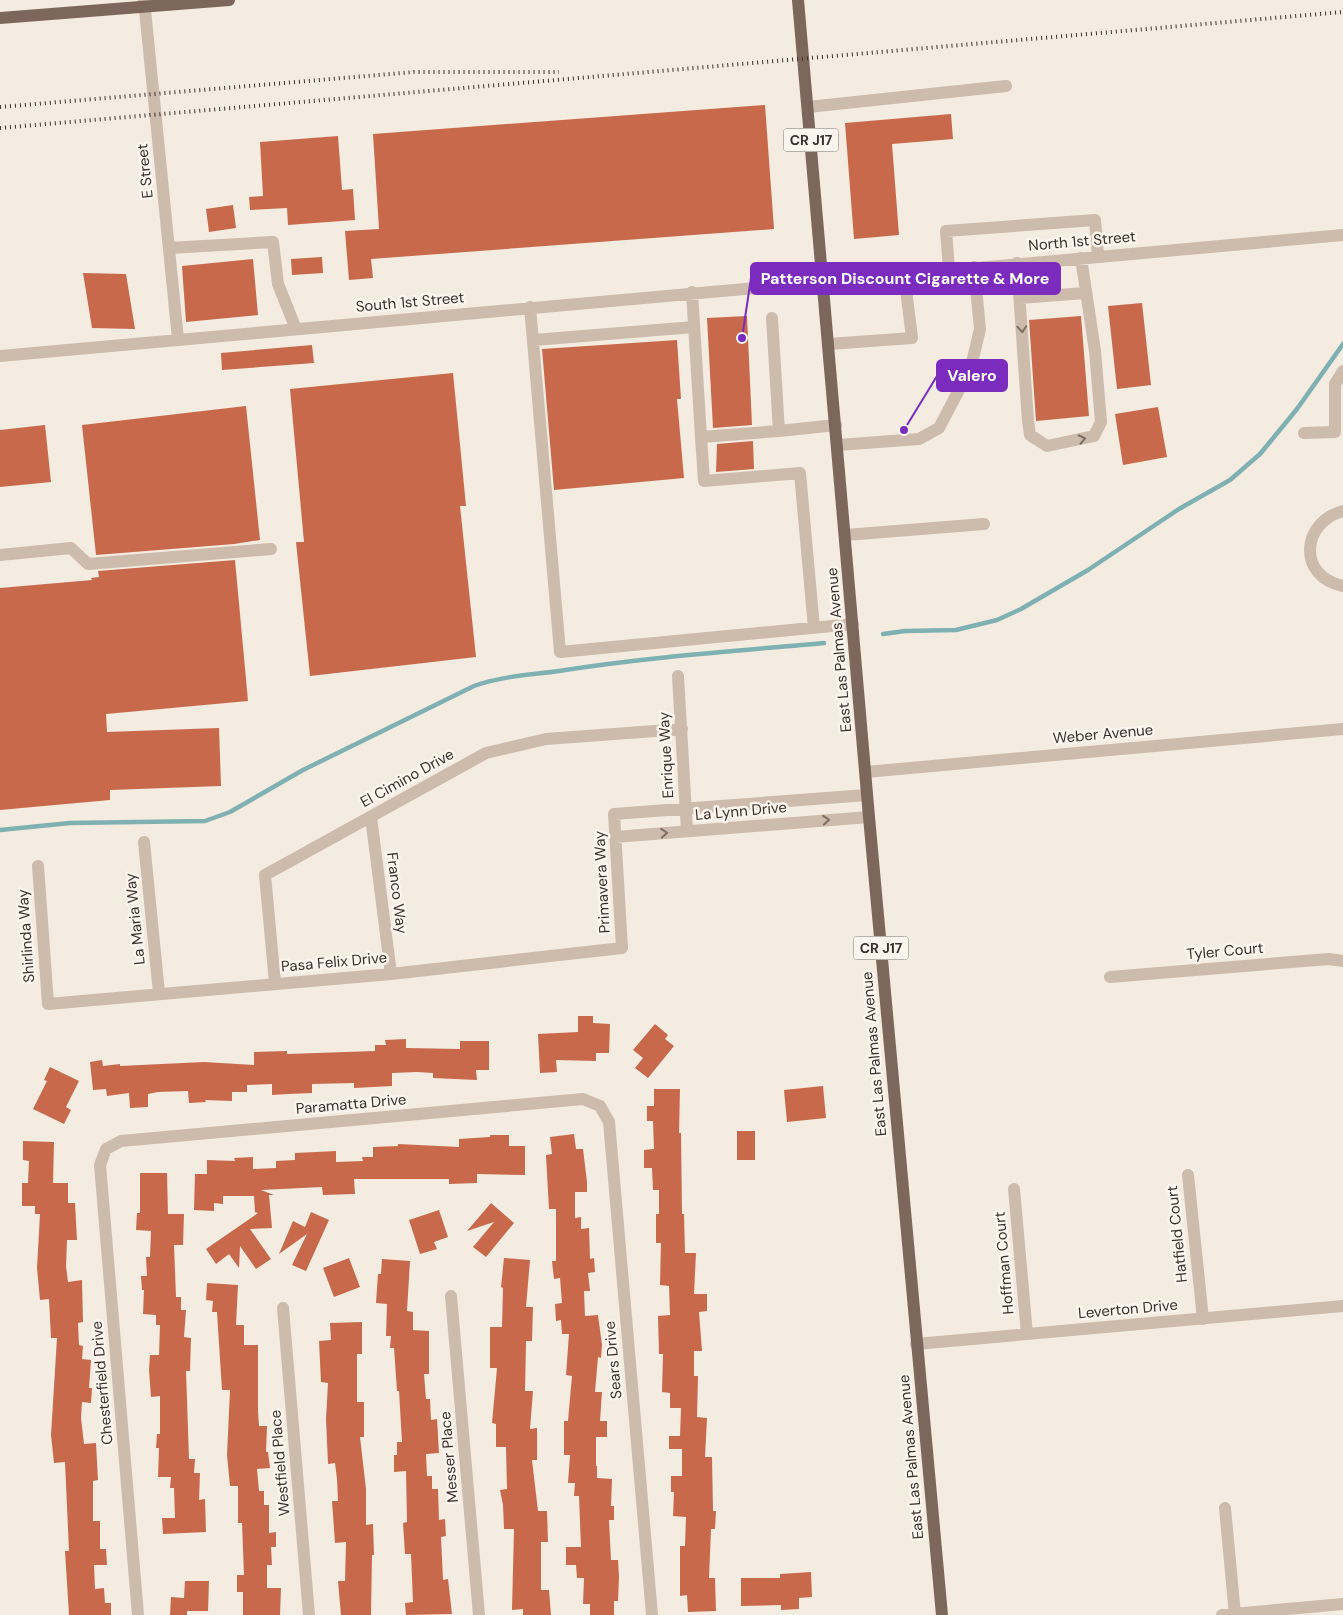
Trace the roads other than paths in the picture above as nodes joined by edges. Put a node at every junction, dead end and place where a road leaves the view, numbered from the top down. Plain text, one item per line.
1 (229, 0) edge
2 (798, 0) edge
3 (144, 3) edge
4 (0, 18) edge
5 (1006, 86) dead end
6 (808, 107) junction
7 (1343, 235) edge
8 (169, 248) junction
9 (1098, 256) junction
10 (1081, 258) junction
11 (1017, 263) junction
12 (974, 267) junction
13 (949, 269) junction
14 (904, 273) junction
15 (823, 280) junction
16 (692, 292) junction
17 (1085, 293) junction
18 (1020, 298) junction
19 (530, 307) junction
20 (772, 318) dead end
21 (694, 327) junction
22 (296, 329) junction
23 (178, 339) junction
24 (534, 340) junction
25 (829, 344) junction
26 (0, 356) edge
27 (1343, 371) edge
28 (836, 425) junction
29 (779, 431) junction
30 (1304, 433) dead end
31 (701, 437) junction
32 (838, 445) junction
33 (1343, 511) edge
34 (984, 524) dead end
35 (846, 535) junction
36 (271, 550) dead end
37 (0, 555) edge
38 (1343, 586) edge
39 (853, 624) junction
40 (814, 628) junction
41 (678, 676) dead end
42 (682, 729) junction
43 (1343, 729) edge
44 (866, 772) junction
45 (867, 795) junction
46 (686, 809) junction
47 (614, 814) joint
48 (371, 817) junction
49 (869, 817) junction
50 (687, 831) junction
51 (616, 837) junction
52 (144, 842) dead end
53 (38, 866) dead end
54 (622, 948) joint
55 (1343, 960) edge
56 (391, 974) junction
57 (1110, 977) dead end
58 (275, 983) junction
59 (159, 993) junction
60 (48, 1004) joint
61 (600, 1106) joint
62 (106, 1149) joint
63 (1188, 1175) dead end
64 (1014, 1189) dead end
65 (451, 1296) dead end
66 (1343, 1306) edge
67 (282, 1308) dead end
68 (1203, 1319) junction
69 (1027, 1334) junction
70 (916, 1344) junction
71 (1225, 1508) dead end
72 (1343, 1604) edge
73 (138, 1615) edge
74 (309, 1615) edge
75 (479, 1615) edge
76 (652, 1615) edge
77 (942, 1615) edge
78 (1230, 1615) edge

1 - 3 main road
2 - 6 main road, CR J17
3 - 4 main road
3 - 8 street, E Street
5 - 6 street
6 - 15 main road, CR J17
7 - 9 street, North 1st Street
8 - 22 street
8 - 23 street, E Street
9 - 10 street, North 1st Street
9 - 13 street
10 - 11 street, North 1st Street
10 - 17 street
11 - 12 street, North 1st Street
11 - 18 street
12 - 13 street, North 1st Street
12 - 32 street
13 - 14 street, North 1st Street
14 - 15 street, North 1st Street
14 - 25 street
15 - 16 street, South 1st Street
15 - 25 main road, East Las Palmas Avenue / CR J17
16 - 19 street, South 1st Street
16 - 21 street
17 - 18 street
18 -> 17 street
19 - 22 street, South 1st Street
19 - 24 street
20 - 29 street
21 - 24 street
21 - 31 street
22 - 23 street, South 1st Street
23 - 26 street, South 1st Street
24 - 40 street
25 - 28 main road, East Las Palmas Avenue / CR J17
27 - 30 street
28 - 29 street
28 - 32 main road, East Las Palmas Avenue / CR J17
29 - 31 street
31 - 40 street
32 - 35 main road, East Las Palmas Avenue / CR J17
33 - 38 street
34 - 35 street
35 - 39 main road, East Las Palmas Avenue / CR J17
36 - 37 street
39 - 40 street
39 - 44 main road, East Las Palmas Avenue / CR J17
41 - 42 street, Enrique Way
42 - 46 street, Enrique Way
42 - 48 street, El Cimino Drive
43 - 44 street, Weber Avenue
44 - 45 main road, East Las Palmas Avenue / CR J17
45 - 46 street, La Lynn Drive
45 - 49 main road, East Las Palmas Avenue / CR J17
46 - 47 street, La Lynn Drive
46 - 50 street, Enrique Way
47 - 51 street, Primavera Way
48 - 56 street, Franco Way
48 - 58 street, El Cimino Drive
50 -> 49 street, La Lynn Drive
49 - 70 main road, East Las Palmas Avenue / CR J17
51 -> 50 street, La Lynn Drive
51 - 54 street, Primavera Way
52 - 59 street, La Maria Way
53 - 60 street, Shirlinda Way
54 - 56 street, Pasa Felix Drive
55 - 57 street, Tyler Court
56 - 58 street, Pasa Felix Drive
58 - 59 street, Pasa Felix Drive
59 - 60 street, Pasa Felix Drive
61 - 62 street, Paramatta Drive
61 - 76 street, Sears Drive
62 - 73 street, Chesterfield Drive
63 - 68 street, Hatfield Court
64 - 69 street, Hoffman Court
65 - 75 street, Messer Place
66 - 68 street, Leverton Drive
67 - 74 street, Westfield Place
68 - 69 street, Leverton Drive
69 - 70 street, Leverton Drive
70 - 77 main road, East Las Palmas Avenue / CR J17
71 - 78 street
72 - 78 street

